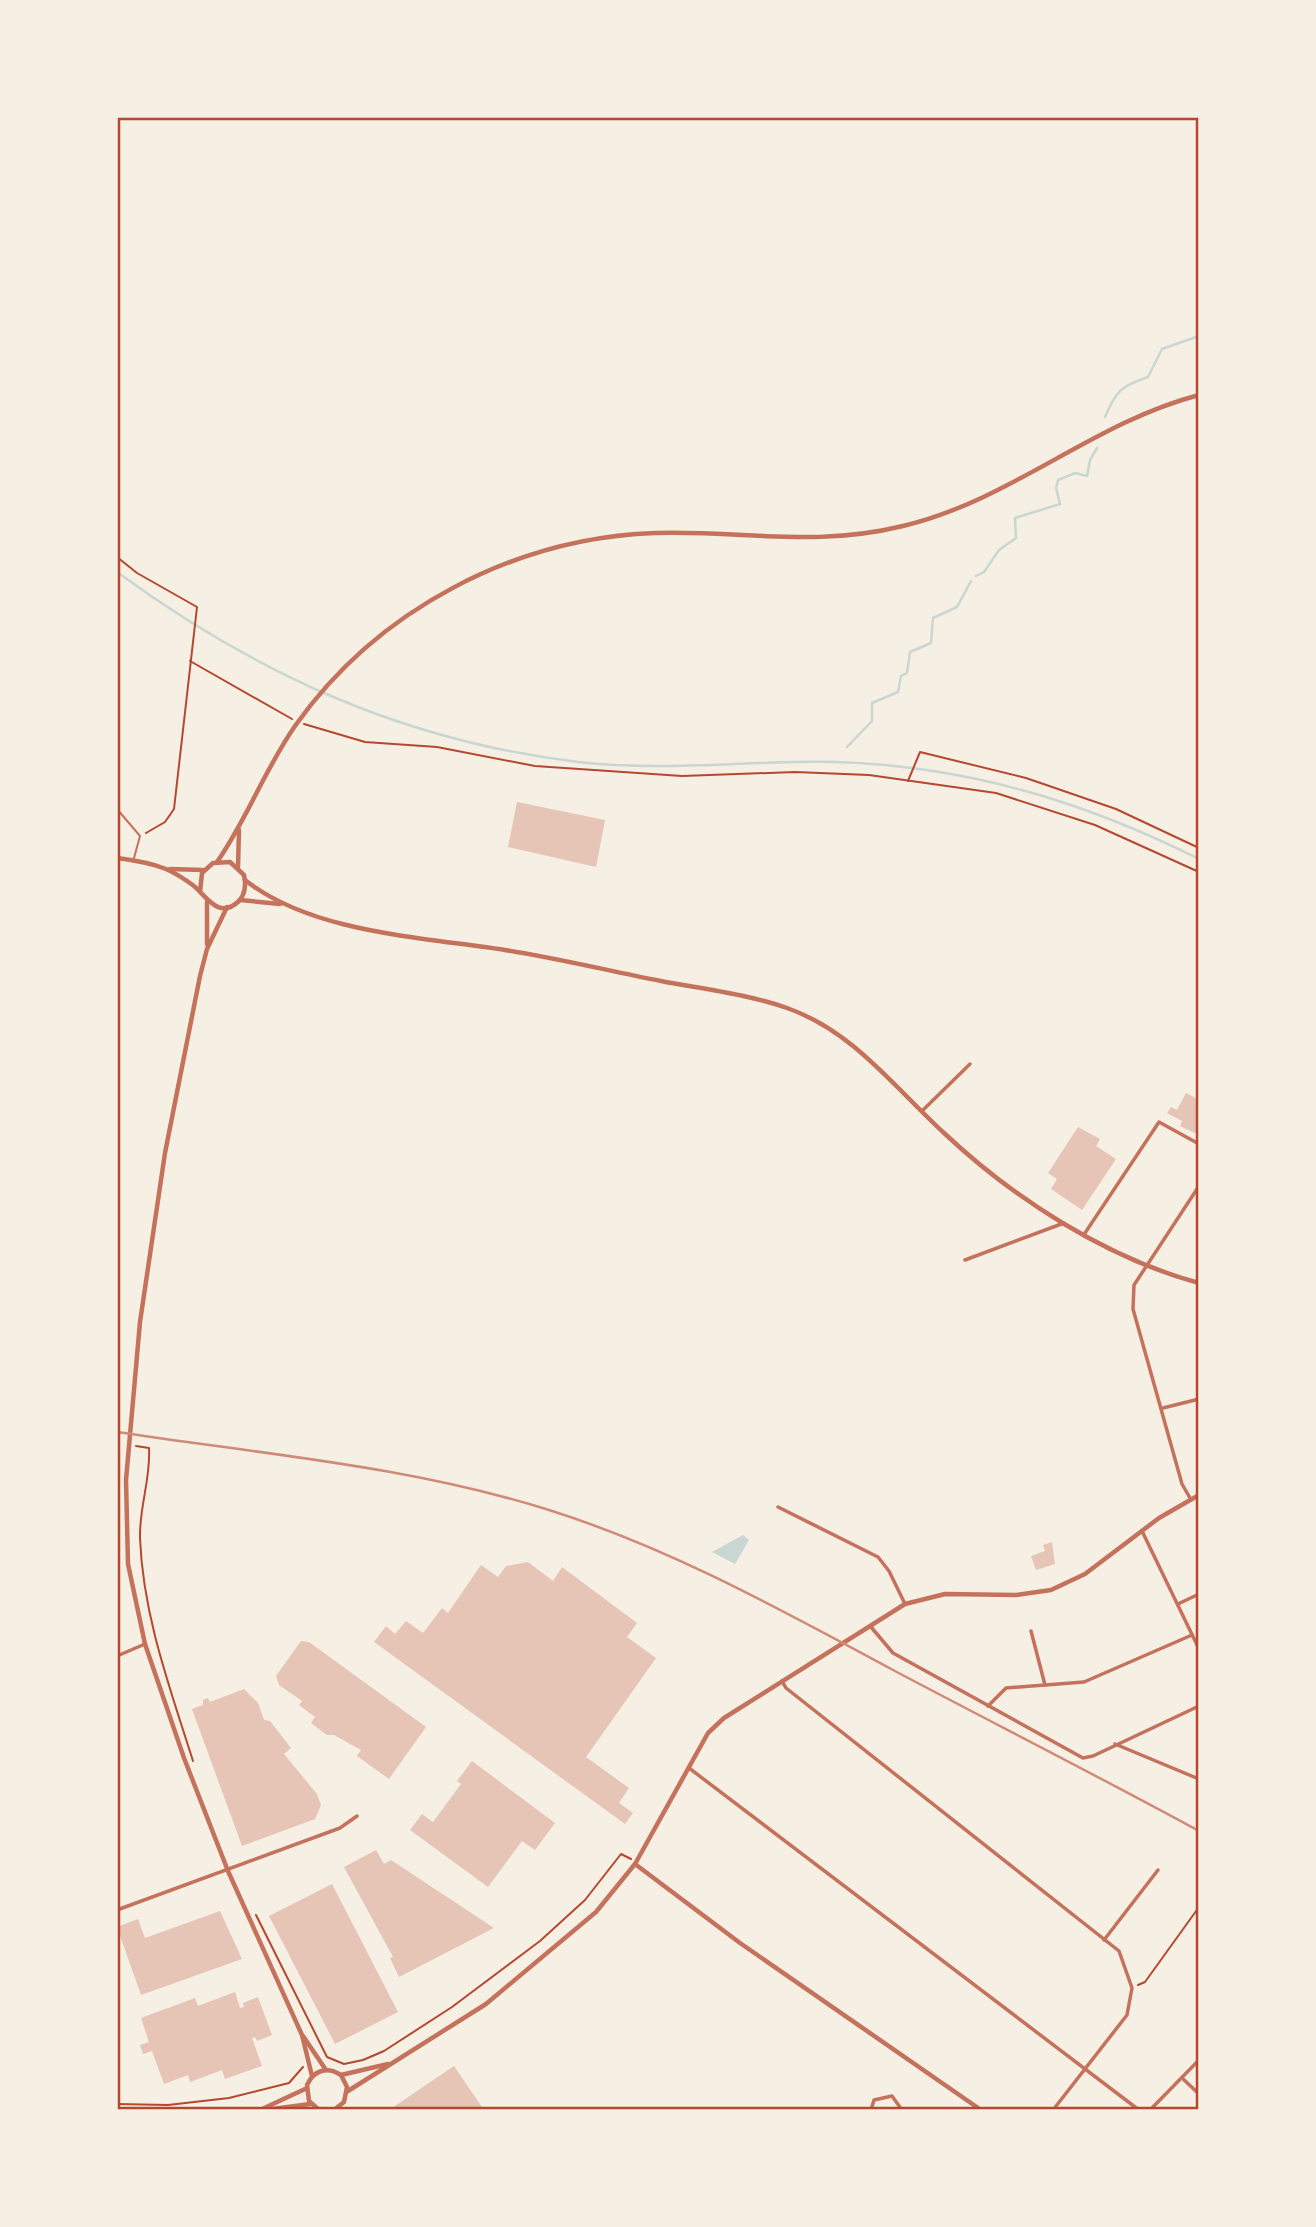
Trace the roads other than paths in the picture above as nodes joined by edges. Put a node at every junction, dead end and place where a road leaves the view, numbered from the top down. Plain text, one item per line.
1 (1199, 395) edge
2 (117, 809) edge
3 (239, 830) junction
4 (117, 858) edge
5 (134, 861) junction
6 (217, 862) junction
7 (238, 867) junction
8 (166, 869) junction
9 (204, 870) junction
10 (245, 880) junction
11 (200, 892) junction
12 (239, 900) junction
13 (207, 902) junction
14 (281, 904) junction
15 (227, 907) junction
16 (207, 949) junction
17 (970, 1064) dead end
18 (922, 1111) junction
19 (1199, 1144) edge
20 (1199, 1186) edge
21 (1064, 1223) junction
22 (1085, 1233) junction
23 (965, 1260) dead end
24 (1146, 1265) junction
25 (1199, 1283) edge
26 (1199, 1399) edge
27 (1163, 1408) junction
28 (1199, 1495) edge
29 (1190, 1498) junction
30 (778, 1507) dead end
31 (1142, 1531) junction
32 (1199, 1594) edge
33 (905, 1604) junction
34 (1178, 1604) junction
35 (870, 1626) junction
36 (1031, 1631) dead end
37 (1192, 1635) junction
38 (145, 1644) junction
39 (1199, 1649) edge
40 (117, 1656) edge
41 (782, 1681) junction
42 (1045, 1685) junction
43 (988, 1706) junction
44 (1199, 1706) edge
45 (1115, 1744) junction
46 (689, 1768) junction
47 (1199, 1779) edge
48 (356, 1816) dead end
49 (635, 1864) junction
50 (1158, 1870) dead end
51 (228, 1871) junction
52 (117, 1910) edge
53 (1104, 1940) junction
54 (302, 2035) junction
55 (1199, 2060) edge
56 (389, 2064) junction
57 (326, 2070) junction
58 (1087, 2070) junction
59 (341, 2075) junction
60 (312, 2076) junction
61 (1182, 2078) junction
62 (306, 2089) junction
63 (348, 2091) junction
64 (1199, 2094) edge
65 (311, 2104) junction
66 (341, 2108) edge
67 (263, 2110) edge
68 (319, 2110) edge
69 (334, 2110) edge
70 (871, 2110) edge
71 (902, 2110) edge
72 (981, 2110) edge
73 (1053, 2110) edge
74 (1139, 2110) edge
75 (1150, 2110) edge

1 - 3 street
2 - 5 lane
3 - 6 street
3 - 7 street
4 - 5 street
5 - 8 street
6 - 7 street
6 - 9 street
7 - 10 street
8 - 9 street
8 - 11 street
9 - 11 street
10 - 12 street
10 - 14 street
11 - 13 street
12 - 14 street
12 - 15 street
13 - 15 street
13 - 16 street
14 - 18 street
15 - 16 street
16 - 38 street
17 - 18 street
18 - 21 street
19 - 22 street
20 - 24 street
21 - 22 street
21 - 23 street
22 - 24 street
24 - 25 street
24 - 27 street
26 - 27 street
27 - 29 street
28 - 29 street
29 - 31 street
30 - 33 street
31 - 33 street
31 - 34 street
32 - 34 street
33 - 35 street
34 - 37 street
35 - 41 street
35 - 43 street
36 - 42 street
37 - 39 street
37 - 42 street
38 - 40 street
38 - 51 street
41 - 46 street
41 - 53 street
42 - 43 street
43 - 45 street
44 - 45 street
45 - 47 street
46 - 49 street
46 - 58 street
48 - 51 street
49 - 56 street
49 - 72 street
50 - 53 street
51 - 52 street
51 - 54 street
53 - 58 street
54 - 57 street
54 - 60 street
55 - 61 street
56 - 59 street
56 - 63 street
57 - 59 street
57 - 60 street
58 - 73 street
58 - 74 street
59 - 63 street
60 - 62 street
61 - 64 street
61 - 75 street
62 - 65 street
62 - 67 street
63 - 66 street
65 - 67 street
65 - 68 street
66 - 69 street
70 - 71 street

